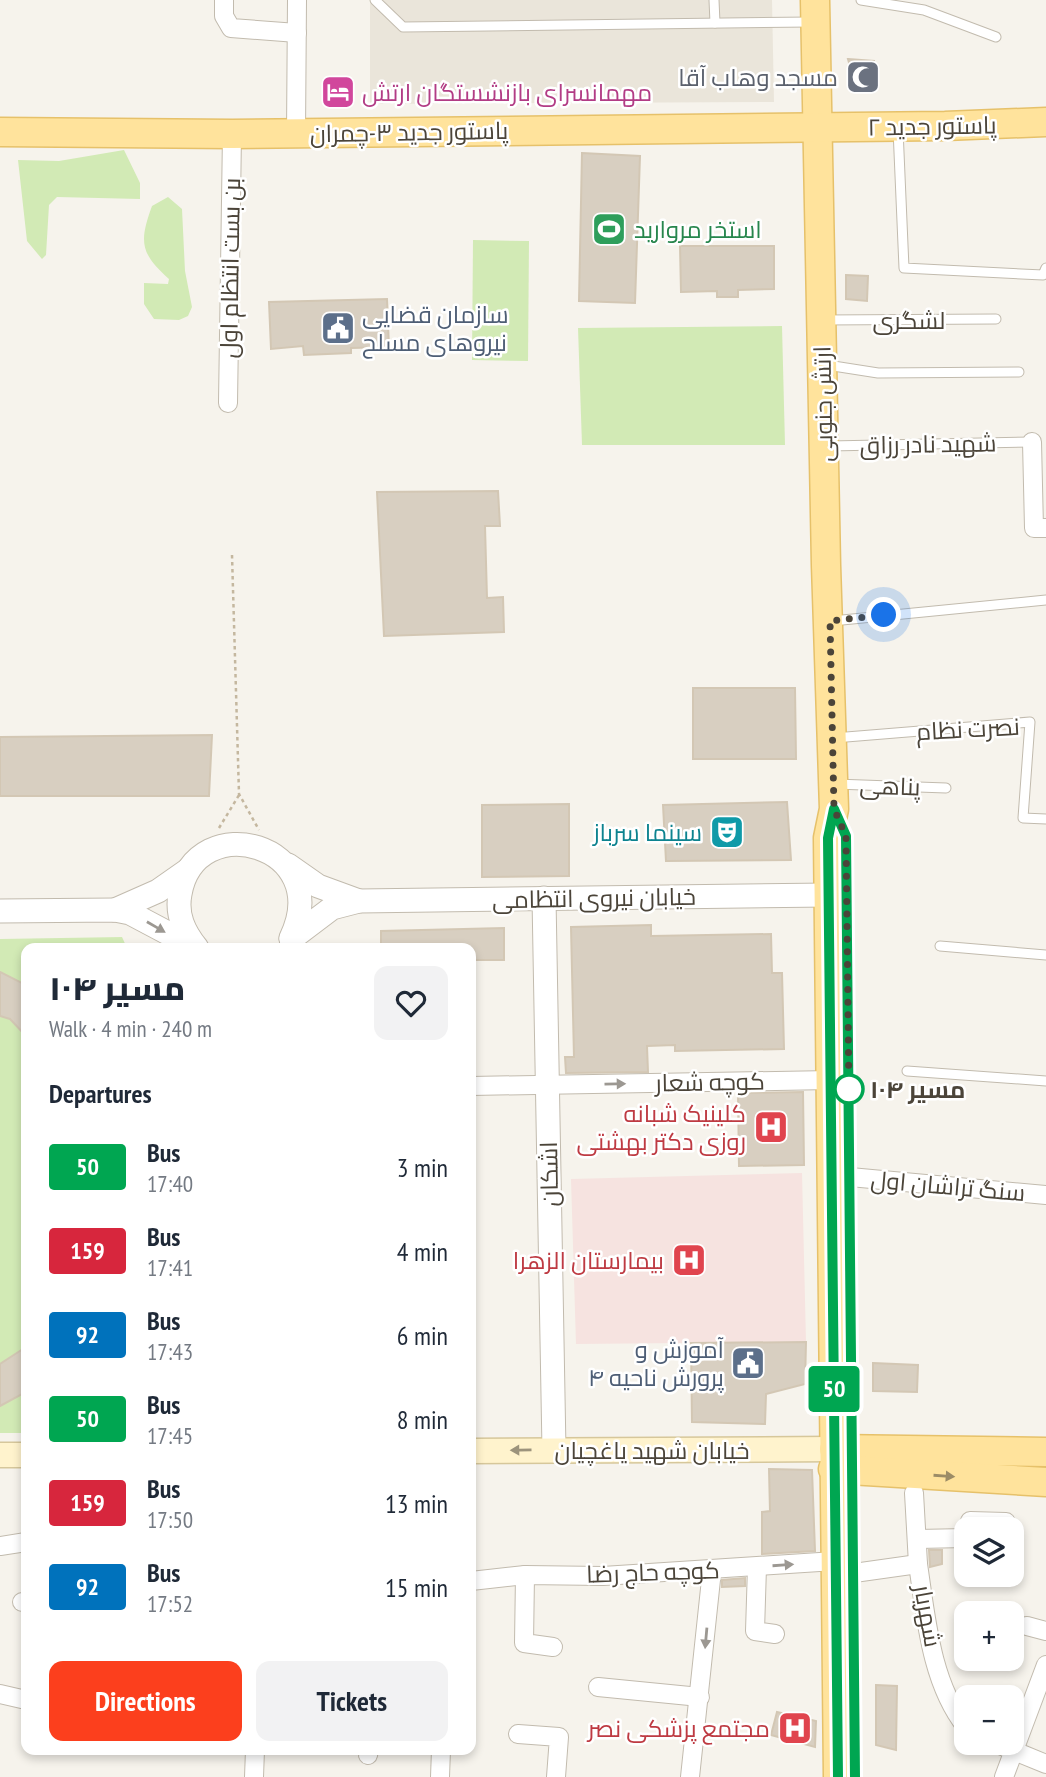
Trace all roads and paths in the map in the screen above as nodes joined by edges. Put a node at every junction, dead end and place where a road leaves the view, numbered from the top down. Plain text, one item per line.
1 (224, 0) edge
2 (297, 0) edge
3 (375, 0) edge
4 (714, 0) edge
5 (861, 0) edge
6 (816, 11) edge
7 (715, 23) junction
8 (297, 33) junction
9 (996, 37) dead end
10 (1046, 122) edge
11 (897, 127) junction
12 (818, 128) junction
13 (0, 132) edge
14 (296, 133) junction
15 (232, 134) junction
16 (1046, 268) edge
17 (996, 319) dead end
18 (821, 320) junction
19 (822, 365) junction
20 (1019, 372) dead end
21 (228, 402) dead end
22 (1032, 442) joint
23 (824, 446) junction
24 (1046, 528) edge
25 (232, 555) dead end
26 (1046, 600) edge
27 (830, 621) junction
28 (832, 738) junction
29 (946, 788) dead end
30 (239, 794) junction
31 (834, 797) junction
32 (1046, 819) edge
33 (276, 856) junction
34 (194, 864) junction
35 (828, 895) junction
36 (544, 898) junction
37 (359, 901) junction
38 (115, 910) junction
39 (0, 911) edge
40 (187, 943) edge
41 (194, 943) edge
42 (287, 943) edge
43 (287, 943) edge
44 (940, 946) dead end
45 (1046, 955) edge
46 (907, 1071) dead end
47 (831, 1080) junction
48 (1046, 1081) edge
49 (547, 1085) junction
50 (476, 1086) edge
51 (850, 1177) junction
52 (1046, 1195) edge
53 (554, 1450) junction
54 (476, 1451) edge
55 (1046, 1452) edge
56 (0, 1455) edge
57 (21, 1455) edge
58 (843, 1460) junction
59 (1046, 1482) edge
60 (914, 1493) dead end
61 (954, 1538) edge
62 (917, 1539) junction
63 (21, 1543) edge
64 (0, 1546) edge
65 (918, 1564) junction
66 (757, 1567) junction
67 (844, 1567) junction
68 (712, 1570) junction
69 (525, 1576) junction
70 (476, 1581) edge
71 (1027, 1626) dead end
72 (1046, 1630) edge
73 (775, 1634) dead end
74 (553, 1647) dead end
75 (1046, 1665) edge
76 (598, 1686) dead end
77 (0, 1695) edge
78 (700, 1697) junction
79 (21, 1699) edge
80 (954, 1709) edge
81 (1024, 1724) edge
82 (518, 1734) dead end
83 (255, 1755) edge
84 (441, 1755) edge
85 (1012, 1755) edge
86 (1024, 1755) edge
87 (1046, 1764) edge
88 (254, 1777) edge
89 (440, 1777) edge
90 (556, 1777) edge
91 (690, 1777) edge
92 (838, 1777) edge
93 (855, 1777) edge
94 (1004, 1777) edge

1 - 8 street
2 - 8 street
3 - 7 lane
4 - 7 lane
5 - 9 lane
6 - 7 lane
6 - 12 main road, ارتش جنوبی
8 - 14 street
10 - 11 main road, پاستور جدید ۲
11 - 12 main road, پاستور جدید ۲
11 - 16 lane
12 - 14 main road, پاستور جدید ۳-چمران
12 - 18 main road, ارتش جنوبی
13 - 15 main road, پاستور جدید ۳-چمران
14 - 15 main road, پاستور جدید ۳-چمران
15 - 21 street, بن بست انتظام اول
17 - 18 lane, لشگری
18 - 19 main road, ارتش جنوبی
19 - 20 lane
19 - 23 main road, ارتش جنوبی
22 - 23 lane, شهید نادر رزاق
22 - 24 street
23 - 27 main road, ارتش جنوبی
25 - 30 path
26 - 27 lane
27 - 28 main road, ارتش جنوبی
28 - 31 main road, ارتش جنوبی
28 - 32 lane, نصرت نظام
29 - 31 lane, پناهی
30 - 33 path
30 - 34 path
31 - 35 main road, ارتش جنوبی
31 - 51 main road, ارتش جنوبی
33 - 34 street
33 - 37 street, خیابان نیروی انتظامی
33 - 42 street
34 - 38 street
34 - 41 street
35 - 36 street, خیابان نیروی انتظامی
35 - 47 main road, ارتش جنوبی
36 - 37 street, خیابان نیروی انتظامی
36 - 49 street, اشکان
37 - 43 street, خیابان نیروی انتظامی
38 - 39 street
38 -> 40 street
44 - 45 lane
46 - 48 lane
49 -> 47 street, کوچه شعار
47 - 58 main road, ارتش جنوبی
49 - 50 street, کوچه شعار
49 - 53 street, اشکان
51 - 52 street, سنگ تراشان اول
51 - 58 main road, ارتش جنوبی
53 -> 54 main road, خیابان شهید یاغچیان
53 - 58 main road, خیابان شهید یاغچیان
55 - 58 main road
56 - 57 main road
58 -> 59 main road
58 - 67 main road, ارتش جنوبی
60 - 62 street
61 - 62 street
62 - 65 street
63 - 64 street
65 - 67 street, شهریار
65 - 80 street, شهریار
66 -> 67 street, کوچه حاج رضا
66 - 68 street, کوچه حاج رضا
66 - 73 street
67 - 92 main road, ارتش جنوبی
67 - 93 main road, ارتش جنوبی
68 - 69 street, کوچه حاج رضا
68 -> 78 street
69 - 70 street, کوچه حاج رضا
69 - 74 street
71 - 72 street
75 - 81 street
76 - 78 street
77 - 79 street
78 - 91 street
82 - 90 street
83 - 88 street
84 - 89 street
85 - 94 street
86 - 87 street

